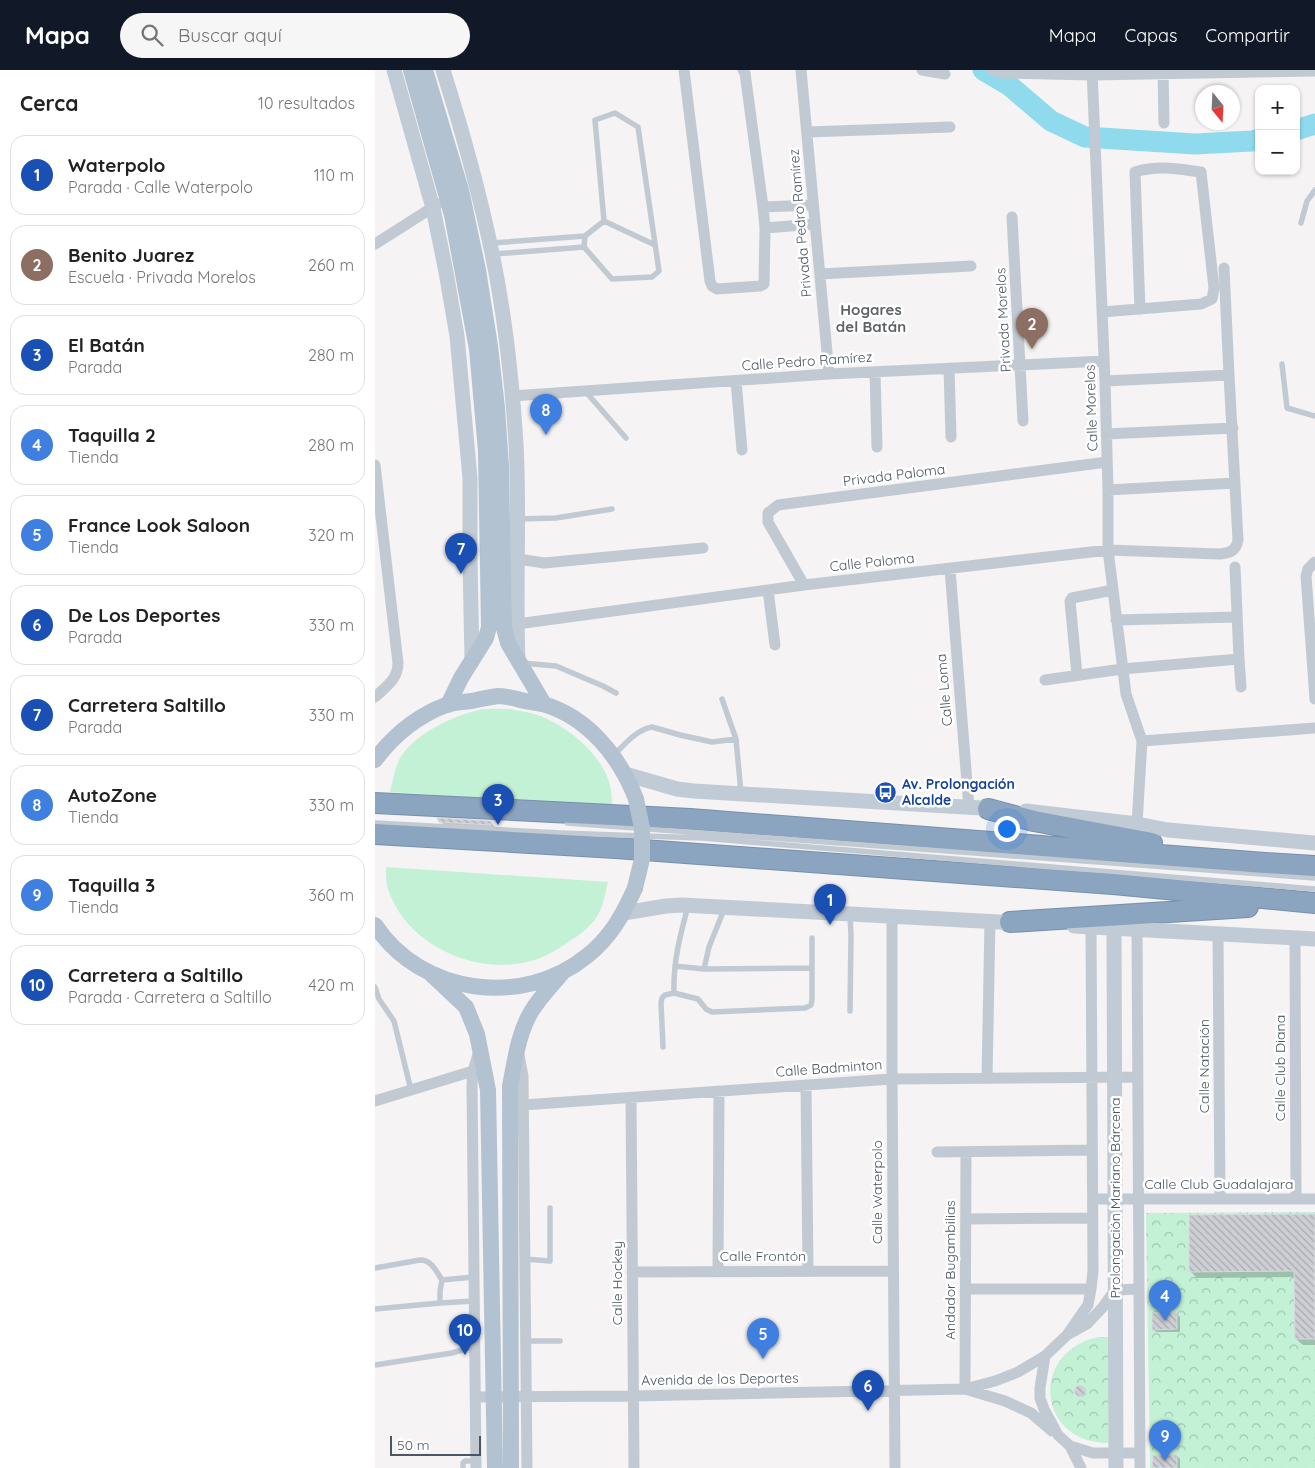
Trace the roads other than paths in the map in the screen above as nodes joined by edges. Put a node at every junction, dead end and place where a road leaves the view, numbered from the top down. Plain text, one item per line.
1 (394, 70) edge
2 (411, 70) edge
3 (425, 70) edge
4 (443, 70) edge
5 (684, 70) edge
6 (743, 70) edge
7 (801, 70) edge
8 (922, 70) edge
9 (998, 71) edge
10 (1315, 71) edge
11 (1092, 72) edge
12 (1163, 72) edge
13 (945, 74) dead end
14 (1164, 122) dead end
15 (950, 127) dead end
16 (807, 132) junction
17 (475, 181) junction
18 (1315, 190) edge
19 (455, 194) junction
20 (813, 205) junction
21 (763, 207) junction
22 (433, 208) junction
23 (1012, 217) dead end
24 (604, 221) junction
25 (1301, 223) dead end
26 (815, 224) junction
27 (765, 228) junction
28 (585, 236) junction
29 (375, 244) edge
30 (655, 245) junction
31 (584, 247) junction
32 (491, 249) junction
33 (971, 266) dead end
34 (1225, 268) dead end
35 (819, 274) junction
36 (1139, 310) junction
37 (1102, 312) junction
38 (1104, 361) junction
39 (1282, 364) dead end
40 (1021, 365) junction
41 (949, 368) junction
42 (875, 372) junction
43 (829, 374) junction
44 (1229, 375) junction
45 (736, 381) junction
46 (1105, 381) junction
47 (585, 391) junction
48 (512, 396) junction
49 (1315, 416) edge
50 (1023, 420) dead end
51 (1233, 428) junction
52 (1107, 434) junction
53 (951, 436) dead end
54 (626, 438) dead end
55 (877, 447) dead end
56 (742, 450) dead end
57 (1107, 462) junction
58 (375, 465) edge
59 (1235, 483) junction
60 (1108, 490) junction
61 (377, 494) edge
62 (612, 509) dead end
63 (517, 519) junction
64 (703, 548) dead end
65 (1108, 550) junction
66 (518, 560) junction
67 (1314, 562) edge
68 (1235, 567) dead end
69 (949, 569) junction
70 (804, 585) junction
71 (768, 590) junction
72 (1113, 590) junction
73 (1237, 618) junction
74 (1116, 620) junction
75 (517, 624) junction
76 (775, 645) dead end
77 (472, 659) junction
78 (1239, 659) junction
79 (519, 661) junction
80 (1122, 669) junction
81 (1077, 675) junction
82 (1045, 680) dead end
83 (1241, 687) dead end
84 (616, 693) dead end
85 (375, 697) edge
86 (722, 698) dead end
87 (1315, 699) edge
88 (447, 704) junction
89 (544, 704) junction
90 (1315, 728) edge
91 (736, 738) junction
92 (1142, 741) junction
93 (614, 755) junction
94 (375, 760) edge
95 (625, 774) junction
96 (741, 793) junction
97 (375, 803) edge
98 (978, 808) junction
99 (375, 822) edge
100 (560, 822) dead end
101 (1137, 824) junction
102 (375, 834) edge
103 (1315, 843) edge
104 (1265, 863) junction
105 (1315, 866) edge
106 (1315, 878) edge
107 (1313, 898) edge
108 (688, 905) junction
109 (725, 907) junction
110 (624, 913) junction
111 (850, 913) junction
112 (892, 916) junction
113 (989, 921) junction
114 (1010, 922) junction
115 (375, 925) edge
116 (1091, 926) junction
117 (1114, 928) junction
118 (1137, 929) junction
119 (1218, 934) junction
120 (812, 938) dead end
121 (1295, 938) junction
122 (1315, 939) edge
123 (675, 966) junction
124 (811, 968) junction
125 (704, 969) junction
126 (563, 972) junction
127 (431, 974) junction
128 (375, 987) edge
129 (673, 992) junction
130 (850, 1011) dead end
131 (480, 1047) junction
132 (663, 1047) dead end
133 (517, 1049) junction
134 (473, 1071) junction
135 (1092, 1077) junction
136 (1115, 1077) junction
137 (1138, 1077) junction
138 (987, 1078) junction
139 (892, 1079) junction
140 (806, 1085) junction
141 (411, 1090) junction
142 (719, 1091) junction
143 (631, 1098) junction
144 (375, 1100) edge
145 (523, 1104) junction
146 (1092, 1150) junction
147 (937, 1152) dead end
148 (966, 1152) junction
149 (1093, 1199) junction
150 (1115, 1199) junction
151 (1138, 1199) junction
152 (1220, 1199) junction
153 (1296, 1199) junction
154 (1315, 1199) edge
155 (550, 1208) dead end
156 (510, 1212) junction
157 (1093, 1218) junction
158 (966, 1219) junction
159 (524, 1226) junction
160 (524, 1259) junction
161 (375, 1268) edge
162 (718, 1271) junction
163 (808, 1271) junction
164 (893, 1271) junction
165 (633, 1272) junction
166 (474, 1277) junction
167 (442, 1280) junction
168 (966, 1289) junction
169 (1091, 1289) junction
170 (1139, 1289) junction
171 (1115, 1290) junction
172 (474, 1301) junction
173 (440, 1303) junction
174 (375, 1309) edge
175 (1067, 1335) junction
176 (526, 1341) junction
177 (560, 1341) dead end
178 (475, 1346) junction
179 (1045, 1356) junction
180 (375, 1365) edge
181 (965, 1389) junction
182 (895, 1390) junction
183 (633, 1396) junction
184 (475, 1397) junction
185 (502, 1397) junction
186 (527, 1397) junction
187 (1058, 1435) junction
188 (1070, 1446) junction
189 (1139, 1452) junction
190 (1116, 1461) edge
191 (476, 1464) edge
192 (463, 1468) edge
193 (495, 1468) edge
194 (511, 1468) edge
195 (527, 1468) edge
196 (634, 1468) edge
197 (895, 1468) edge
198 (1081, 1468) edge
199 (1140, 1468) edge

1 - 22 street
2 - 19 main road
3 - 19 main road
4 - 17 street
5 - 27 street
6 - 21 street
7 - 16 street, Privada Pedro Ramírez
8 - 13 street
9 - 11 street
10 - 12 street
11 - 12 street
11 - 37 street, Calle Morelos
12 - 14 street
15 - 16 street
16 - 20 street, Privada Pedro Ramírez
17 - 19 street
17 - 32 street
18 - 25 lane
19 - 22 street
19 - 77 main road
19 - 79 main road
20 - 21 street
20 - 26 street, Privada Pedro Ramírez
21 - 27 street
22 - 29 street
22 - 77 street
23 - 40 street, Privada Morelos
24 - 28 lane
24 - 30 lane
24 - 30 lane
26 - 27 street
26 - 35 street, Privada Pedro Ramírez
28 - 31 lane
28 - 32 lane
30 - 31 lane
31 - 32 lane
32 - 48 street
33 - 35 street
34 - 44 street
35 - 43 street, Privada Pedro Ramírez
36 - 36 street
36 - 37 street
37 - 38 street, Calle Morelos
38 - 40 street, Calle Pedro Ramírez
38 - 46 street, Calle Morelos
39 - 49 lane
40 - 41 street, Calle Pedro Ramírez
40 - 50 street, Privada Morelos
41 - 42 street, Calle Pedro Ramírez
41 - 53 street
42 - 43 street, Calle Pedro Ramírez
42 - 55 street
43 - 45 street, Calle Pedro Ramírez
44 - 46 street
44 - 51 street
45 - 47 street, Calle Pedro Ramírez
45 - 56 street
46 - 52 street, Calle Morelos
47 - 48 street, Calle Pedro Ramírez
47 - 54 lane
48 - 63 street
51 - 52 street
51 - 59 street
52 - 57 street, Calle Morelos
57 - 60 street, Calle Morelos
57 - 70 street, Privada Paloma
58 - 61 street
59 - 60 street
59 - 65 street, Calle Paloma
60 - 65 street, Calle Morelos
61 - 85 street
62 - 63 lane
63 - 66 street
64 - 66 street
65 - 69 street, Calle Paloma
65 - 72 street, Calle Morelos
66 - 75 street
67 - 87 street
68 - 73 street
69 - 70 street, Calle Paloma
69 - 98 street, Calle Loma
70 - 71 street, Calle Paloma
71 - 75 street, Calle Paloma
71 - 76 street
72 - 74 street, Calle Morelos
72 - 81 street
73 - 74 street
73 - 78 street
74 - 80 street, Calle Morelos
75 - 79 street
77 - 88 main road
78 - 80 street
78 - 83 street
79 - 84 lane
79 - 89 main road
80 - 81 street
80 - 92 street, Calle Morelos
81 - 82 street
86 - 91 lane
88 - 89 main road
88 - 94 main road
89 - 93 main road
90 - 92 street
91 - 93 lane
91 - 96 lane
92 - 101 street
93 - 95 main road
95 - 96 street
95 - 110 main road, bridge
96 - 98 street
97 - 104 highway
98 - 101 street
98 - 104 highway
99 - 107 lane
100 - 106 lane
101 - 103 street
102 - 107 highway
104 - 105 highway
107 - 114 highway
108 - 109 street
108 - 110 street
108 - 123 lane
109 - 111 street
109 - 125 lane
110 - 126 main road
111 - 112 street
111 - 130 lane
112 - 113 street
112 - 139 street, Calle Waterpolo
113 - 114 street
113 - 138 street
114 - 116 street
115 - 127 main road
116 - 117 street
116 - 135 street, Prolongación Mariano Bárcena
117 - 118 street
117 - 136 street, Prolongación Mariano Bárcena
118 - 119 street
118 - 137 street
119 - 121 street
119 - 152 street, Calle Natación
120 - 124 lane
121 - 122 street
121 - 153 street, Calle Club Diana
123 - 125 lane
123 - 129 lane
124 - 125 lane
124 - 129 lane
126 - 127 main road
126 - 133 main road
127 - 131 main road
128 - 141 lane
129 - 132 lane
131 - 134 street
131 - 185 main road
133 - 145 street
133 - 156 main road
134 - 141 street
134 - 166 street
135 - 136 street, Calle Badminton
135 - 138 street, Calle Badminton
135 - 146 street, Prolongación Mariano Bárcena
136 - 137 street, Calle Badminton
136 - 150 street, Prolongación Mariano Bárcena
137 - 151 street
138 - 139 street, Calle Badminton
139 - 140 street, Calle Badminton
139 - 164 street, Calle Waterpolo
140 - 142 street, Calle Badminton
140 - 163 street
141 - 144 street
142 - 143 street, Calle Badminton
142 - 162 street
143 - 145 street, Calle Badminton
143 - 165 street, Calle Hockey
145 - 159 street
146 - 148 street
146 - 149 street, Prolongación Mariano Bárcena
147 - 148 street
148 - 158 street, Andador Bugambilias
149 - 150 street, Calle Club Guadalajara
149 - 157 street, Prolongación Mariano Bárcena
150 - 151 street, Calle Club Guadalajara
150 - 171 street, Prolongación Mariano Bárcena
151 - 152 street, Calle Club Guadalajara
151 - 170 street
152 - 153 street, Calle Club Guadalajara
153 - 154 street, Calle Club Guadalajara
155 - 160 lane
156 - 159 main road
156 - 185 main road
157 - 158 street
157 - 169 street, Prolongación Mariano Bárcena
158 - 168 street, Andador Bugambilias
159 - 160 street
160 - 176 street
161 - 167 lane
162 - 163 street, Calle Frontón
162 - 165 street, Calle Frontón
163 - 164 street, Calle Frontón
164 - 182 street, Calle Waterpolo
165 - 183 street, Calle Hockey
166 - 167 lane
166 - 172 street
167 - 173 lane
168 - 169 street
168 - 181 street, Andador Bugambilias
169 - 175 street, Prolongación Mariano Bárcena
170 - 171 street
170 - 189 street
171 - 175 street, Avenida de los Deportes
171 - 190 street, Prolongación Mariano Bárcena
172 - 173 lane
172 - 178 street
173 - 174 lane
175 - 179 street, Avenida de los Deportes
176 - 177 lane
176 - 186 street
178 - 180 lane
178 - 184 street
179 - 181 street, Avenida de los Deportes
179 - 187 street, Avenida de los Deportes
181 - 182 street, Avenida de los Deportes
181 - 187 street, Avenida de los Deportes
182 - 183 street, Avenida de los Deportes
182 - 197 street, Calle Waterpolo
183 - 186 street, Avenida de los Deportes
183 - 196 street, Calle Hockey
184 - 185 street, Avenida de los Deportes
184 - 191 street
185 - 186 street, Avenida de los Deportes
185 - 193 main road
185 - 194 main road
186 - 195 street
187 - 188 street, Avenida de los Deportes
188 - 190 street, Avenida de los Deportes
188 - 198 street
189 - 190 street, Avenida de los Deportes
189 - 199 street
191 - 192 lane

